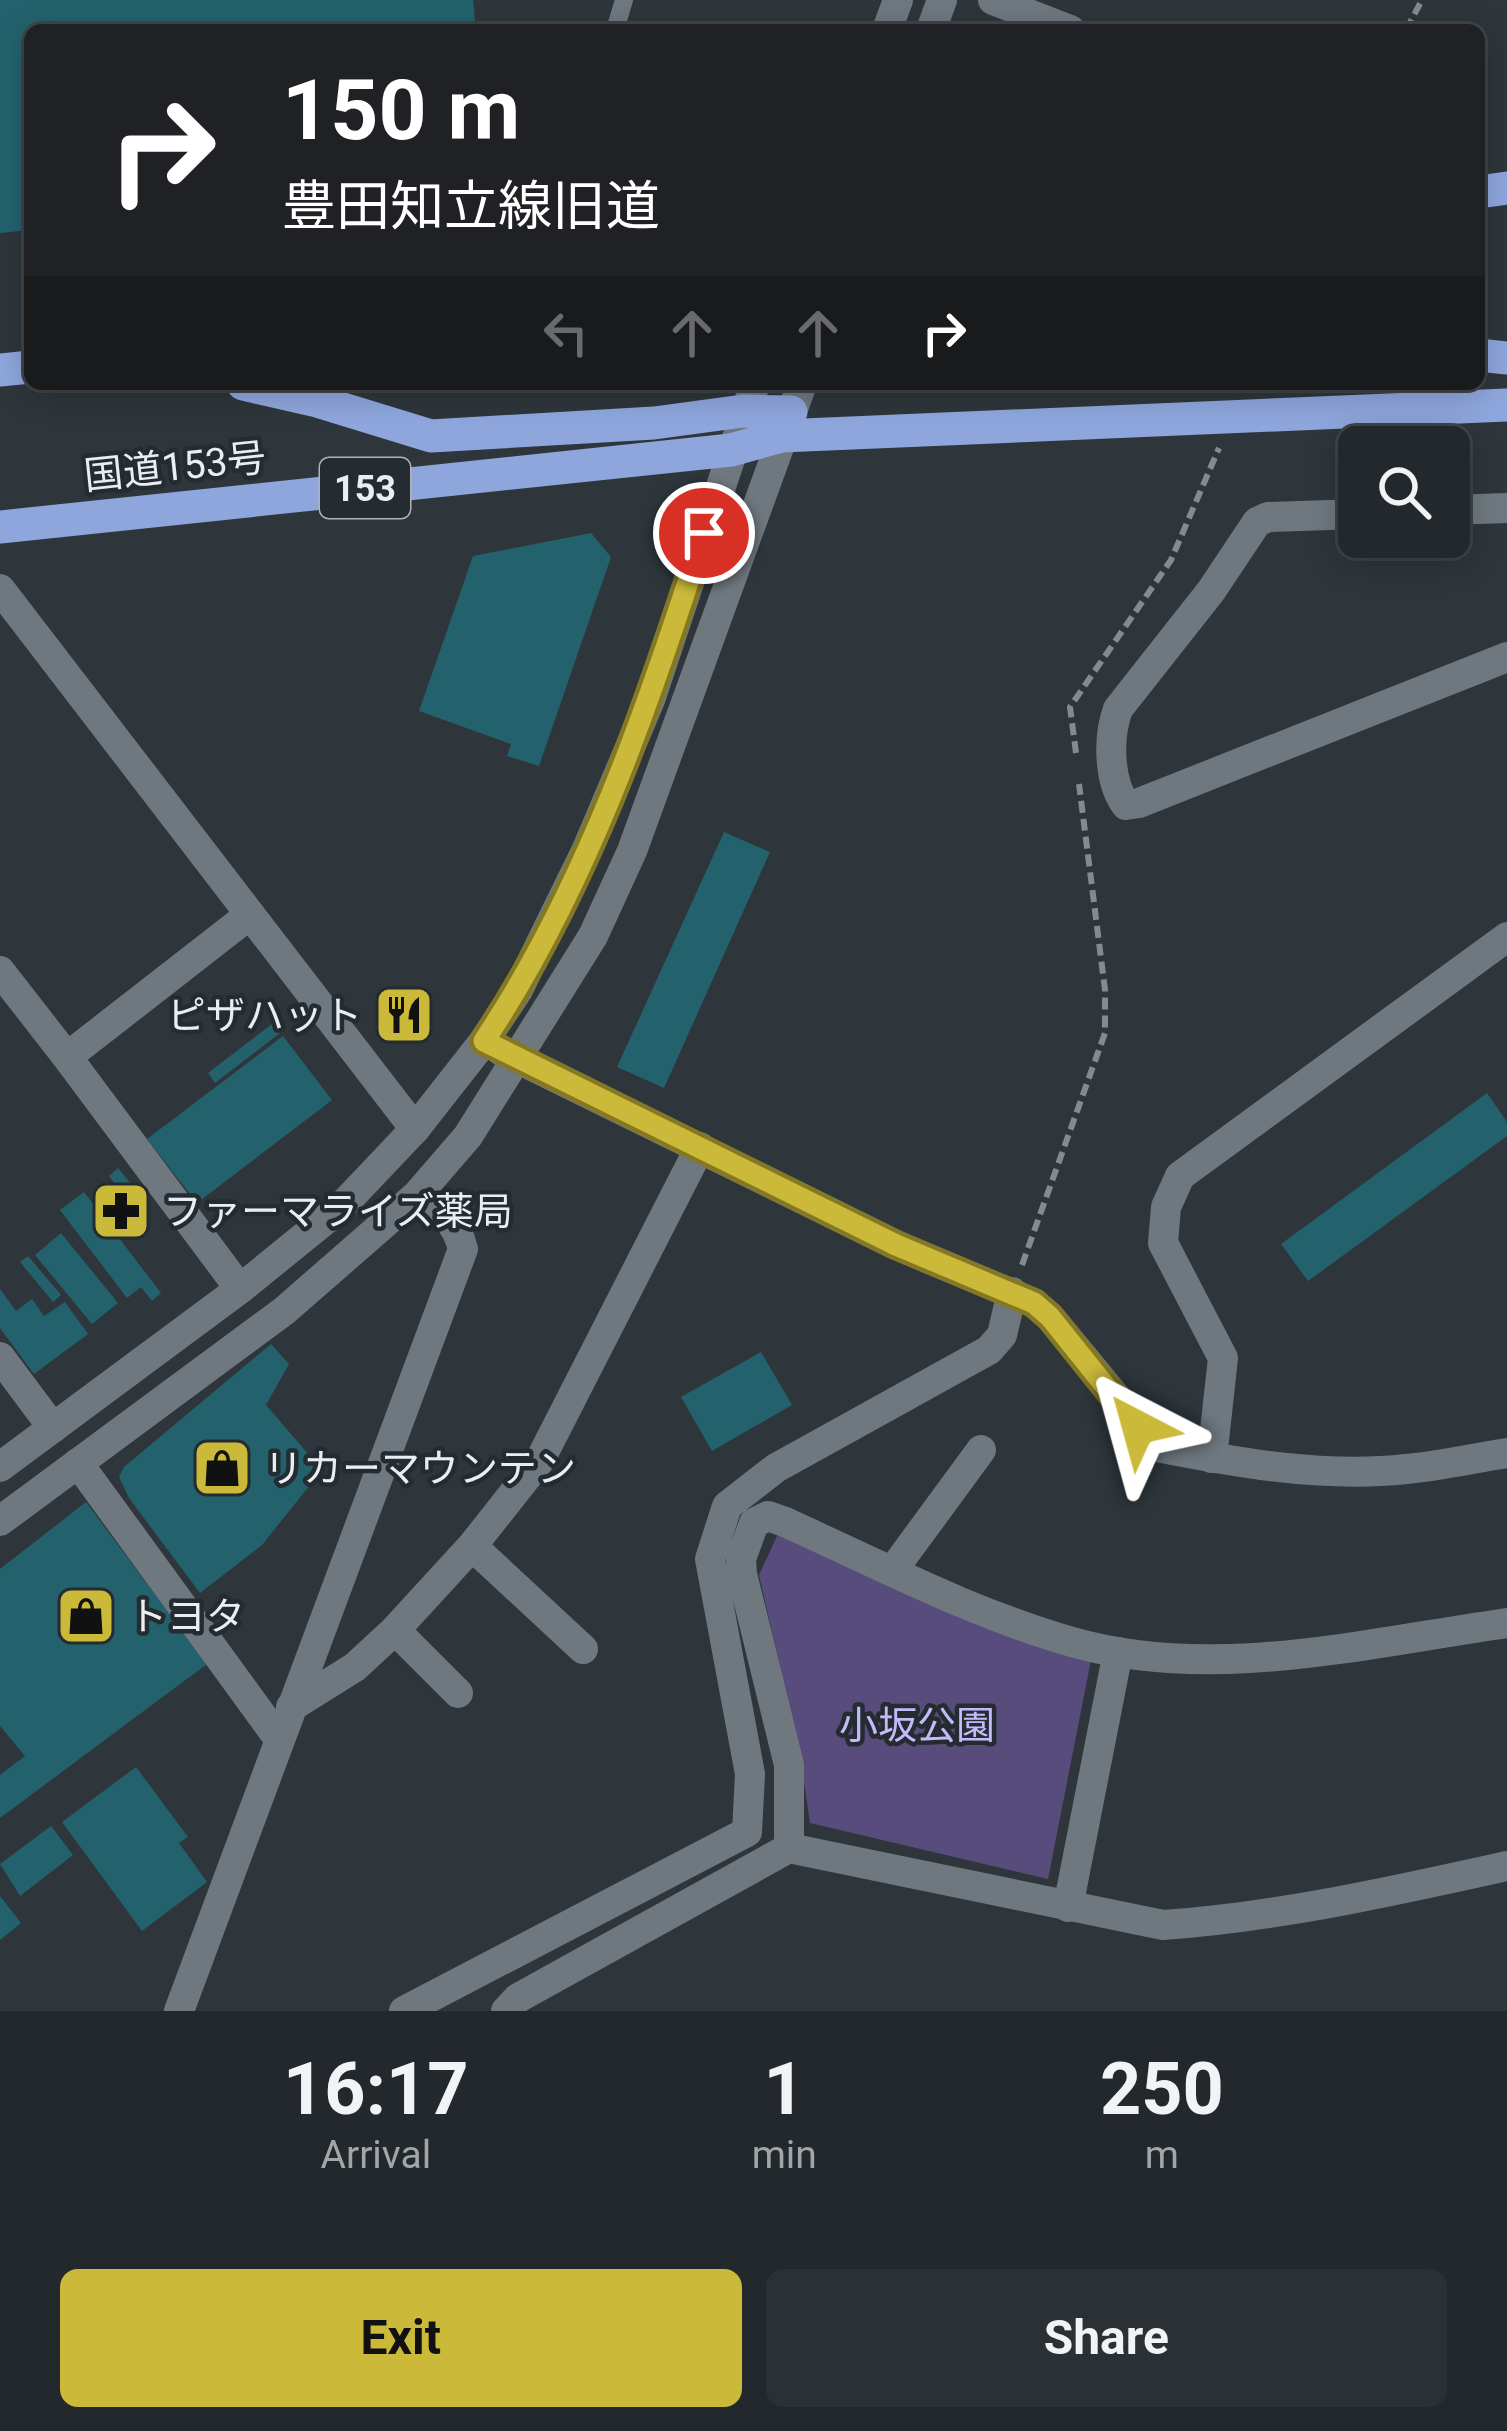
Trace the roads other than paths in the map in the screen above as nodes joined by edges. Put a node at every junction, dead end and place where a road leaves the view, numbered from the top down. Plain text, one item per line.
1 (993, 0) edge
2 (1055, 24) edge
3 (269, 390) edge
4 (749, 398) edge
5 (1507, 405) edge
6 (791, 411) edge
7 (731, 449) junction
8 (1507, 508) edge
9 (1470, 509) edge
10 (1338, 515) edge
11 (0, 527) edge
12 (0, 589) edge
13 (1507, 657) edge
14 (248, 916) junction
15 (1507, 937) edge
16 (0, 971) edge
17 (484, 1041) junction
18 (67, 1057) junction
19 (518, 1059) junction
20 (415, 1129) junction
21 (700, 1148) junction
22 (417, 1195) junction
23 (240, 1289) junction
24 (1012, 1292) junction
25 (0, 1357) edge
26 (53, 1428) junction
27 (981, 1450) dead end
28 (1507, 1453) edge
29 (1212, 1458) junction
30 (78, 1462) junction
31 (0, 1468) edge
32 (0, 1522) edge
33 (472, 1546) junction
34 (893, 1570) junction
35 (1507, 1623) edge
36 (395, 1630) junction
37 (583, 1648) dead end
38 (1118, 1652) junction
39 (458, 1694) dead end
40 (291, 1707) junction
41 (279, 1739) junction
42 (789, 1848) junction
43 (1507, 1866) edge
44 (1068, 1907) junction
45 (179, 2011) edge
46 (404, 2011) edge
47 (506, 2011) edge

1 - 2 street
3 - 4 highway, 153
4 - 6 highway, 153
4 - 7 street
5 - 6 highway, 国道153号 / 153
6 - 7 highway, 国道153号 / 153
6 - 19 street
7 - 11 highway, 国道153号 / 153
7 - 17 street
8 - 9 street
10 - 13 street
12 - 14 street
14 - 18 street
14 - 20 street
15 - 29 street
16 - 18 street
17 - 19 street
17 - 20 street
18 - 23 street
19 - 21 street
19 - 22 street
20 - 23 street
21 - 24 street
21 - 33 street
22 - 30 street
22 - 40 street
23 - 26 street
24 - 29 street
24 - 46 street
25 - 26 street
26 - 31 street
27 - 34 street
28 - 29 street
30 - 32 street
30 - 41 street
33 - 36 street
33 - 37 street
34 - 38 street
34 - 42 street
35 - 38 street
36 - 39 street
36 - 40 street
38 - 44 street
40 - 41 street
41 - 45 street
42 - 44 street
42 - 47 street
43 - 44 street

